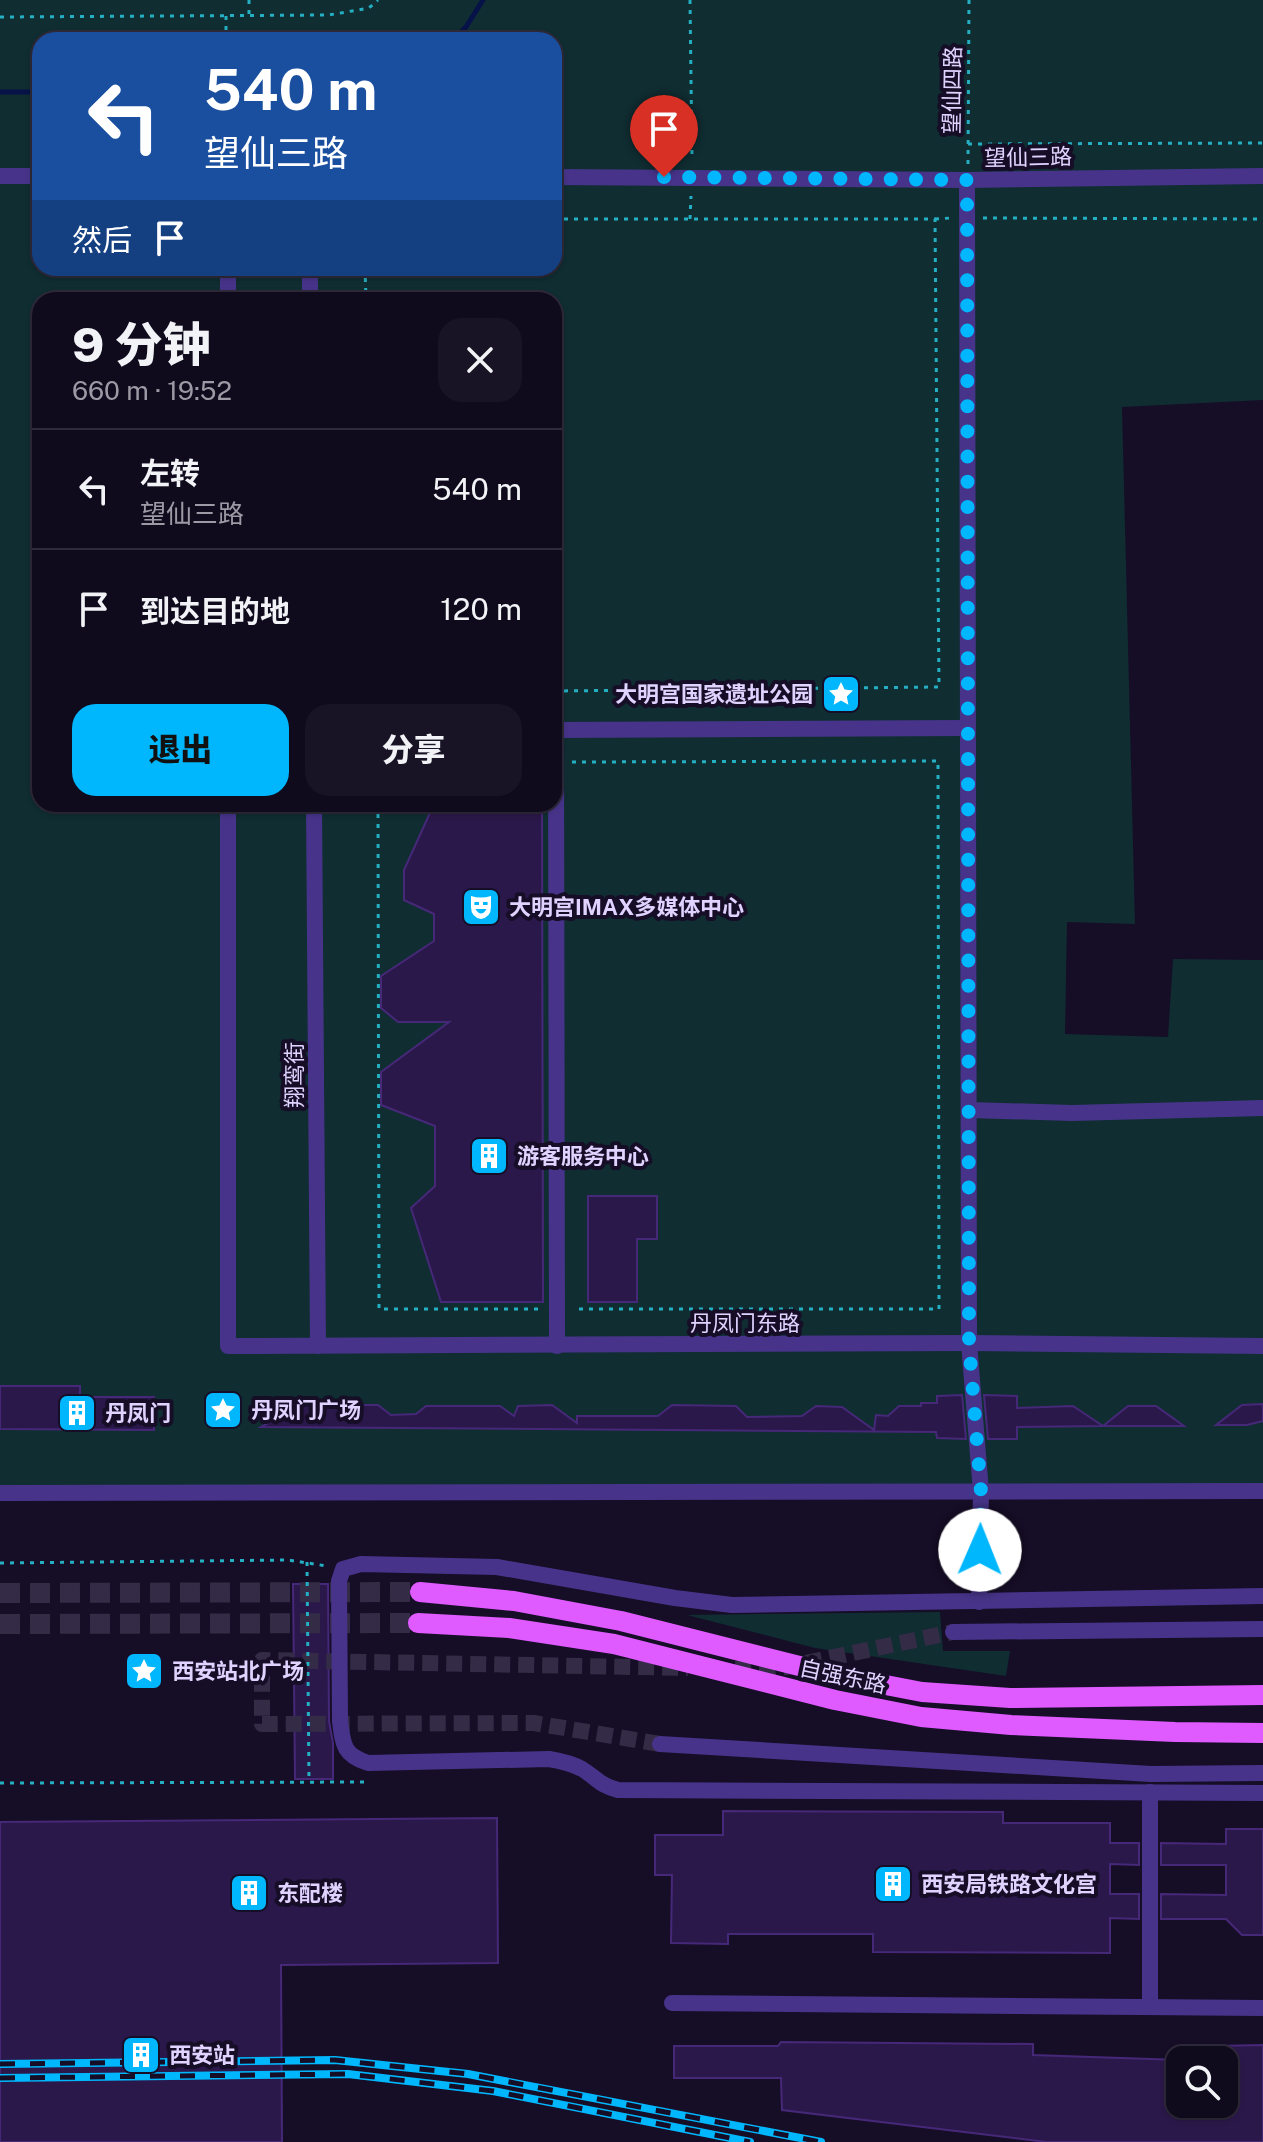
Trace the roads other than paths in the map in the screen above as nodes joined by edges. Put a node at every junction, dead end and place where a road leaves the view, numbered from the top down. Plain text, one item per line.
1 (0, 176) edge
2 (32, 176) edge
3 (1263, 176) edge
4 (562, 177) edge
5 (967, 180) junction
6 (967, 728) junction
7 (562, 730) edge
8 (228, 812) edge
9 (314, 812) edge
10 (556, 812) edge
11 (1263, 1108) edge
12 (969, 1110) junction
13 (969, 1343) junction
14 (318, 1346) junction
15 (557, 1346) junction
16 (1263, 1346) edge
17 (1263, 1491) edge
18 (981, 1492) junction
19 (0, 1493) edge
20 (420, 1592) tunnel mouth
21 (1263, 1596) edge
22 (979, 1602) junction
23 (418, 1623) tunnel mouth
24 (1263, 1629) edge
25 (953, 1632) tunnel mouth
26 (1263, 1695) edge
27 (1263, 1733) edge
28 (660, 1744) tunnel mouth
29 (1263, 1773) edge
30 (1150, 1792) junction
31 (1263, 1793) edge
32 (672, 2003) dead end
33 (1150, 2007) junction
34 (1263, 2008) edge

1 - 2 street
3 - 5 street, 望仙三路
4 - 5 street, 望仙三路
5 - 6 street
6 - 7 street
6 - 12 street
8 - 14 street, 丹凤门东路
9 - 14 street, 翔鸾街
10 - 15 street
11 - 12 street
12 - 13 street
13 - 15 street, 丹凤门东路
13 - 16 street, 丹凤门东路
13 - 18 street
14 - 15 street, 丹凤门东路
17 - 18 street
18 - 19 street
18 - 22 street
20 - 26 main road, 自强东路
21 - 22 street
22 - 30 street
23 - 27 main road, 自强东路
24 - 25 street
28 - 29 street
30 - 31 street
30 - 33 street
32 - 33 street
33 - 34 street

